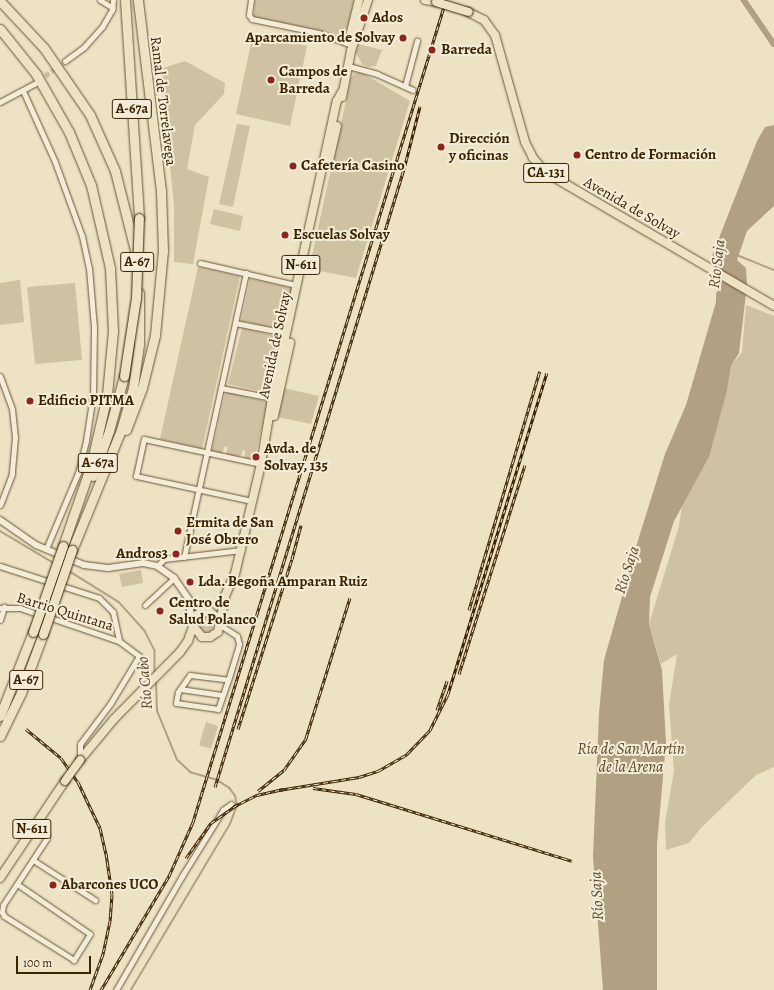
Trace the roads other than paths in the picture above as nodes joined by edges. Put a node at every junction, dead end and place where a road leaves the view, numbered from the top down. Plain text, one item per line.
1 (100, 0) edge
2 (113, 0) edge
3 (125, 0) edge
4 (138, 0) edge
5 (251, 0) edge
6 (359, 0) edge
7 (368, 0) edge
8 (424, 0) edge
9 (0, 1) edge
10 (433, 1) edge
11 (113, 8) junction
12 (0, 29) edge
13 (417, 41) dead end
14 (350, 50) junction
15 (65, 61) tunnel mouth
16 (348, 66) junction
17 (358, 67) junction
18 (35, 83) tunnel mouth
19 (405, 86) junction
20 (413, 90) dead end
21 (23, 91) junction
22 (342, 92) junction
23 (0, 102) edge
24 (200, 263) dead end
25 (246, 273) junction
26 (296, 285) junction
27 (774, 306) edge
28 (235, 323) junction
29 (286, 333) junction
30 (0, 376) edge
31 (221, 388) junction
32 (272, 398) junction
33 (266, 439) junction
34 (207, 452) junction
35 (261, 464) junction
36 (199, 490) junction
37 (252, 501) junction
38 (0, 504) edge
39 (0, 520) edge
40 (63, 546) junction
41 (46, 549) junction
42 (72, 550) junction
43 (241, 550) junction
44 (184, 557) junction
45 (0, 566) edge
46 (157, 566) junction
47 (174, 578) junction
48 (186, 594) junction
49 (225, 596) junction
50 (145, 605) dead end
51 (2, 608) edge
52 (206, 611) junction
53 (0, 620) edge
54 (193, 624) junction
55 (219, 625) junction
56 (202, 637) junction
57 (119, 641) junction
58 (180, 652) junction
59 (228, 680) junction
60 (180, 689) junction
61 (222, 695) junction
62 (0, 716) edge
63 (0, 736) edge
64 (80, 760) junction
65 (231, 804) dead end
66 (35, 825) junction
67 (34, 860) junction
68 (0, 878) edge
69 (17, 884) junction
70 (95, 900) dead end
71 (116, 990) edge

1 - 11 street
2 - 11 street
3 - 40 highway, Ramal de Torrelavega / A-67a, bridge
4 - 42 highway, Ramal de Torrelavega / A-67a
5 - 14 street
6 - 14 main road, Avenida de Solvay / N-611
7 - 14 main road, Avenida de Solvay / N-611
8 - 10 main road, CA-131
9 - 42 highway, A-67
10 - 27 main road, Avenida de Solvay / CA-131, bridge
11 - 15 street
12 - 40 highway, A-67
13 - 19 street
14 - 16 main road, Avenida de Solvay / N-611
14 - 17 street
16 - 17 street
16 - 22 main road, Avenida de Solvay / N-611
17 - 19 street
18 - 21 street
19 - 20 street
21 - 23 street
21 - 41 street
22 - 26 main road, Avenida de Solvay / N-611
22 - 33 main road, Avenida de Solvay / N-611
24 - 25 street, Avenida de Solvay
25 - 26 street, Avenida de Solvay
25 - 28 street
26 - 29 main road, Avenida de Solvay / N-611
28 - 29 street, Avenida de Solvay
28 - 31 street
29 - 32 main road, Avenida de Solvay / N-611
30 - 38 street
31 - 32 street, Avenida de Solvay
31 - 34 street
32 - 33 main road, Avenida de Solvay / N-611
33 - 35 main road, Avenida de Solvay / N-611
34 - 35 street
34 - 36 street
34 - 36 street
35 - 37 main road, Avenida de Solvay / N-611
36 - 37 street
36 - 44 street
37 - 43 main road, Avenida de Solvay / N-611
39 - 41 street
40 - 62 highway, A-67, bridge
41 - 46 street
42 - 63 highway, A-67, bridge
43 - 44 street
43 - 49 main road, Avenida de Solvay / N-611
44 - 46 street
45 - 57 street, Barrio Quintana
46 - 47 street
47 - 48 street
47 - 50 street
48 - 52 street
48 - 54 street
49 - 52 main road, N-611
49 - 55 main road, N-611
51 - 53 street, Barrio Quintana
51 - 57 street, Barrio Quintana
52 - 54 main road, N-611
52 - 55 main road
54 - 56 main road
54 - 58 main road, N-611
55 - 56 main road, N-611
55 - 59 street
56 - 58 main road, N-611
57 - 64 street, Barrio Quintana
58 - 64 main road, N-611
59 - 60 street
59 - 61 street
60 - 61 street
60 - 61 street
64 - 66 main road, N-611, bridge
65 - 71 street
66 - 67 street
66 - 68 main road, N-611
67 - 69 street
67 - 70 street
69 - 69 street

